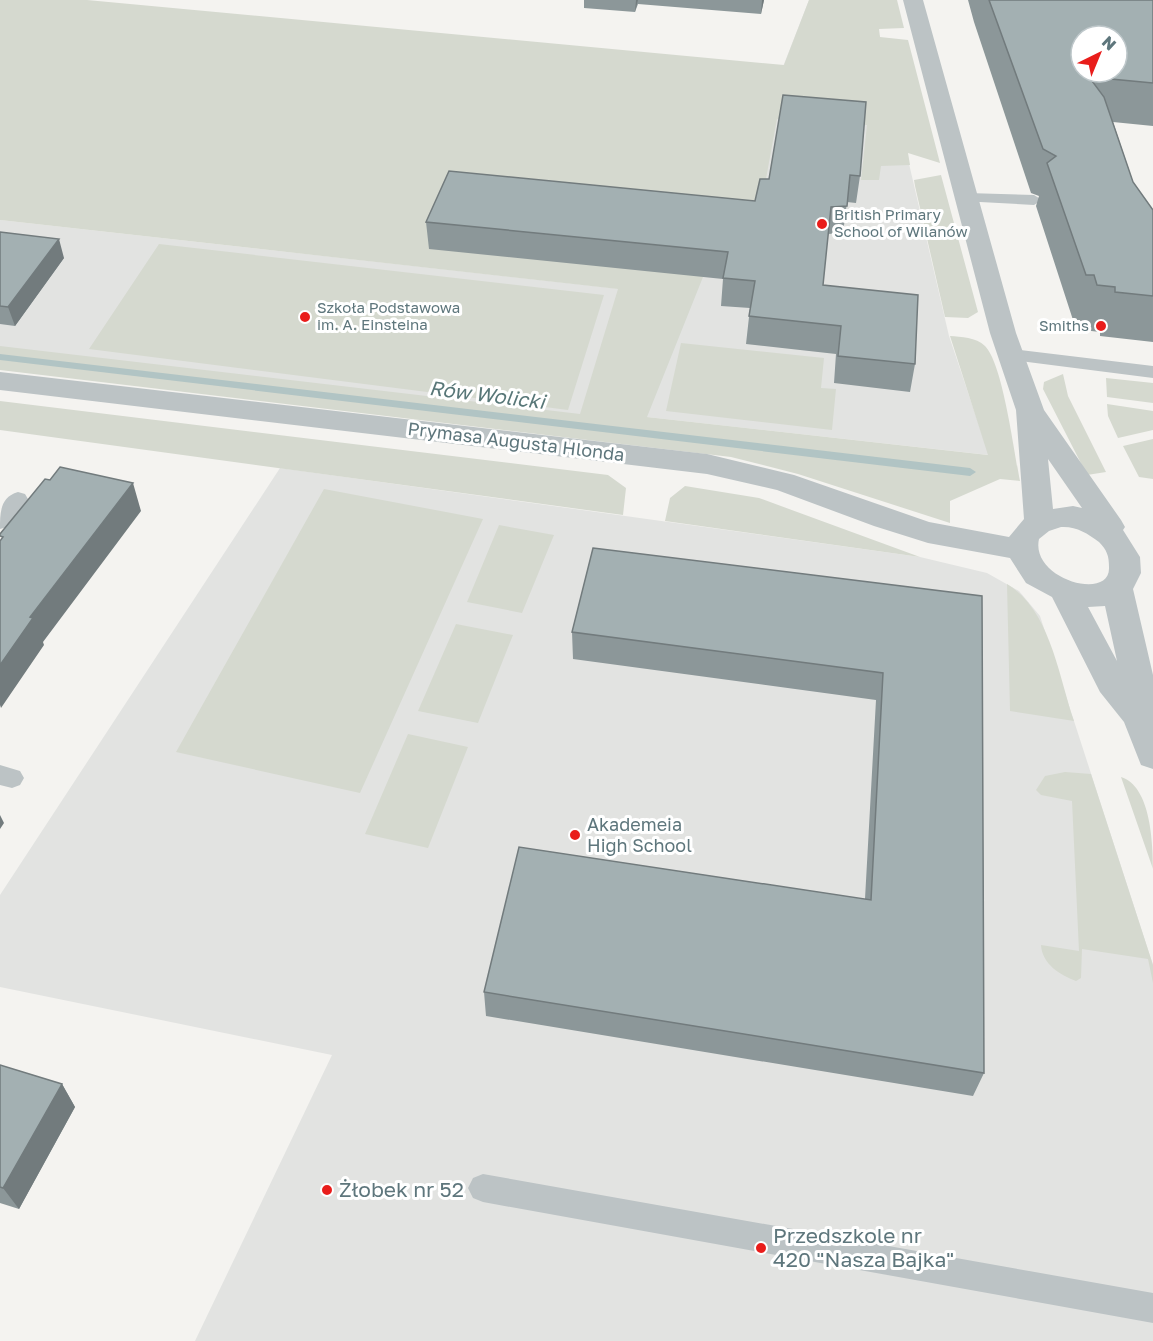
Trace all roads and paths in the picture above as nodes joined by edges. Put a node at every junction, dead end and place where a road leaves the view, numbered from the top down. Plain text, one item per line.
1 (913, 0) edge
2 (967, 198) junction
3 (1034, 200) dead end
4 (1011, 355) junction
5 (1153, 372) edge
6 (0, 381) edge
7 (1030, 410) junction
8 (18, 499) dead end
9 (0, 522) edge
10 (1039, 522) junction
11 (1123, 532) junction
12 (1022, 550) junction
13 (1135, 583) edge
14 (1064, 591) junction
15 (1139, 717) junction
16 (1153, 756) edge
17 (483, 1188) dead end
18 (1153, 1308) edge

1 - 2 street
2 - 3 lane
2 - 4 street
4 - 5 lane
4 - 7 street
6 - 12 street, Prymasa Augusta Hlonda
7 - 10 street
7 - 11 street
8 - 9 lane
10 - 11 street
10 - 12 street
11 - 13 street
12 - 14 street
13 - 14 street
13 - 15 street
14 - 15 street
15 - 16 street
17 - 18 lane

